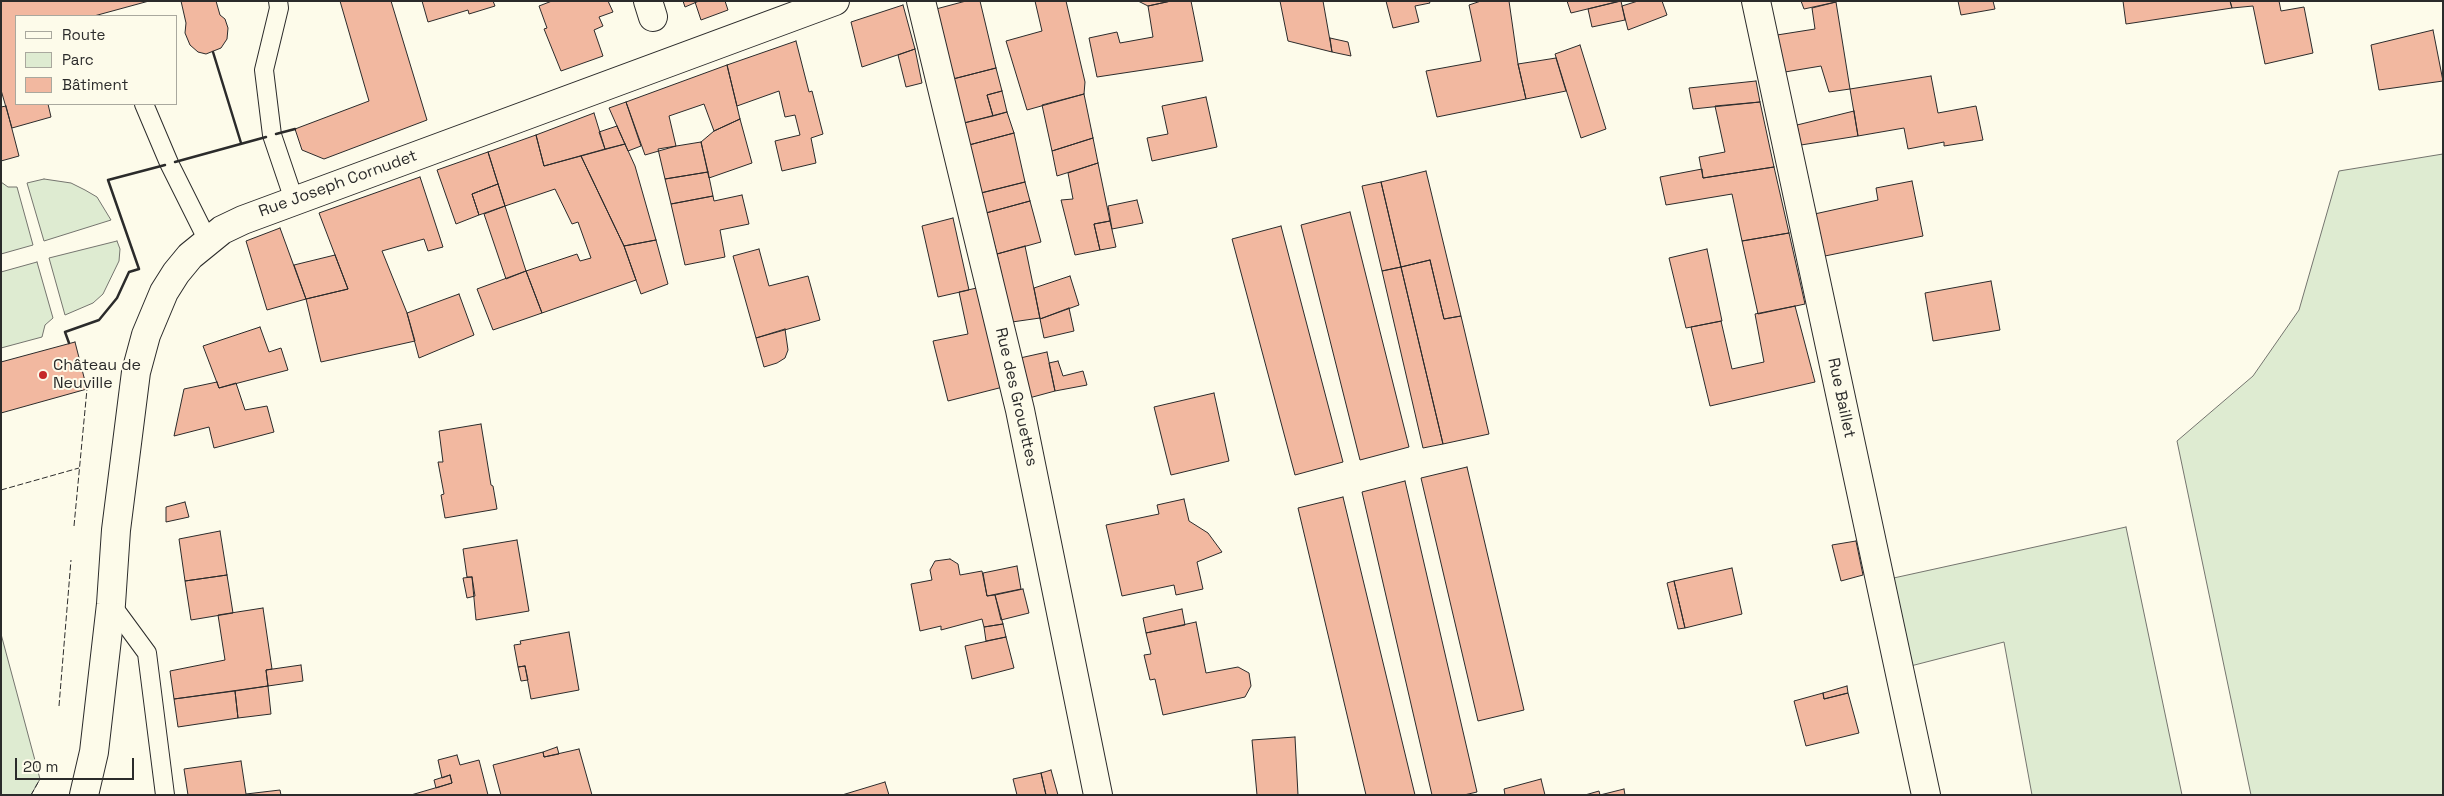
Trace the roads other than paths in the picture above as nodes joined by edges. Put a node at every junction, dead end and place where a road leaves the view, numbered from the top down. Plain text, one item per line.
1 (278, 1) edge
2 (835, 1) edge
3 (921, 1) edge
4 (1756, 1) edge
5 (144, 105) edge
6 (294, 200) junction
7 (208, 241) junction
8 (111, 604) junction
9 (84, 795) edge
10 (165, 795) edge
11 (1098, 795) edge
12 (1926, 795) edge

1 - 6 lane
2 - 6 street, Rue Joseph Cornudet
3 - 11 street, Rue des Grouettes
4 - 12 street, Rue Baillet
5 - 7 lane
6 - 7 street, Rue Joseph Cornudet
7 - 8 street, Rue Joseph Cornudet
8 - 9 street, Rue Joseph Cornudet
8 - 10 lane

